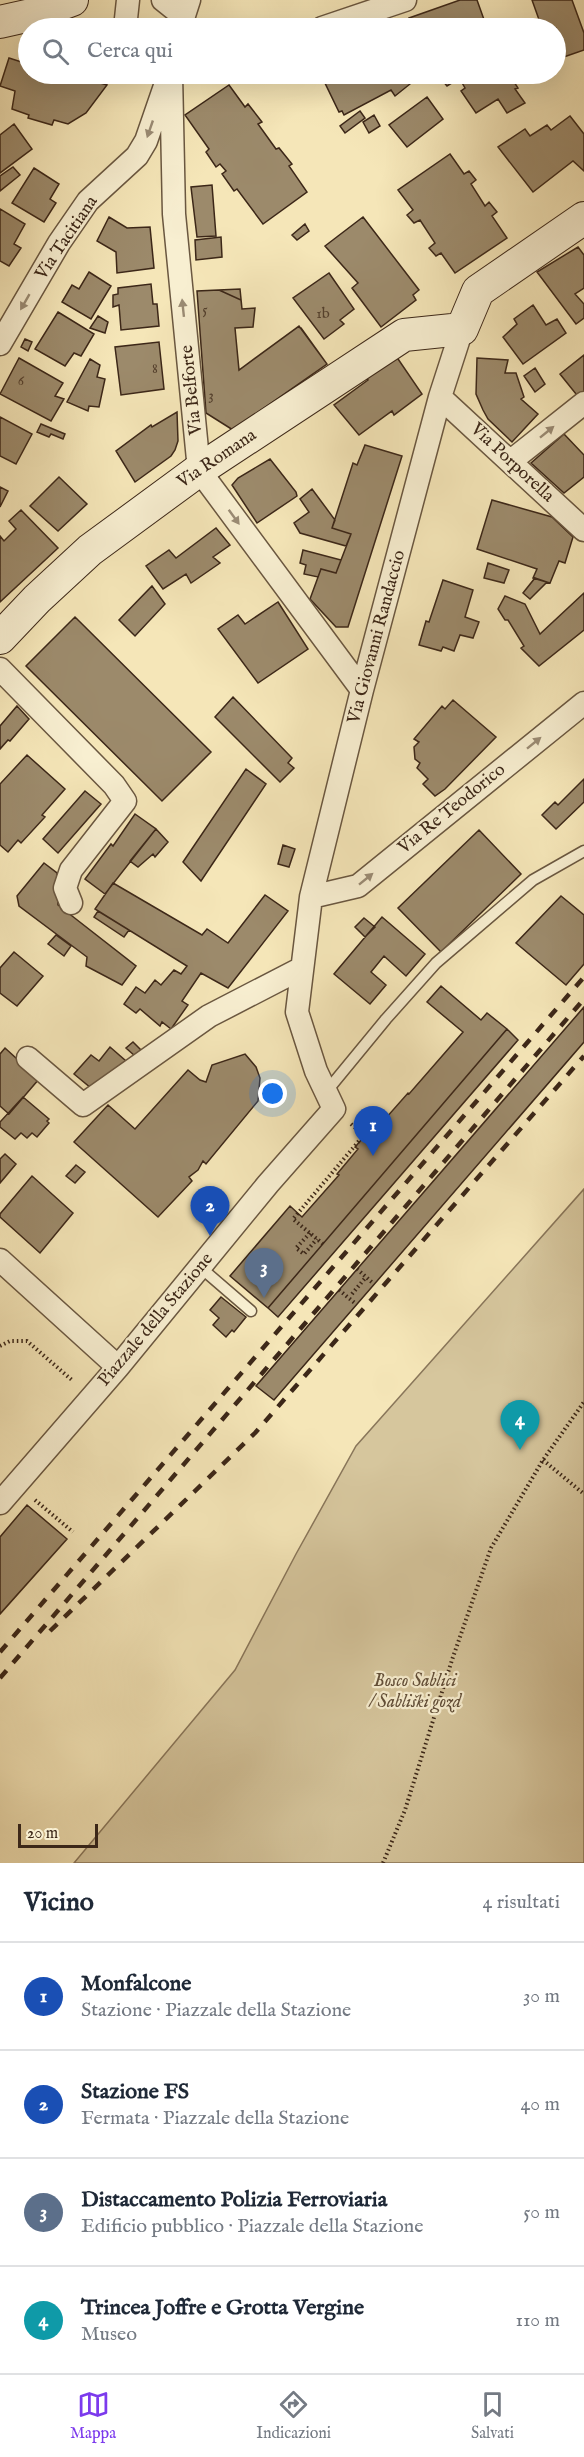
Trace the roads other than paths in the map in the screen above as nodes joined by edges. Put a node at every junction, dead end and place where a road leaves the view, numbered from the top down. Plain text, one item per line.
1 (72, 0) edge
2 (128, 0) edge
3 (163, 0) edge
4 (405, 0) edge
5 (184, 15) edge
6 (25, 18) edge
7 (126, 18) edge
8 (352, 18) edge
9 (166, 84) edge
10 (170, 84) edge
11 (584, 218) edge
12 (462, 329) junction
13 (0, 344) edge
14 (440, 397) junction
15 (584, 403) edge
16 (511, 461) junction
17 (200, 470) junction
18 (584, 530) edge
19 (0, 638) edge
20 (0, 669) edge
21 (362, 690) junction
22 (584, 703) edge
23 (584, 851) edge
24 (311, 897) junction
25 (71, 903) dead end
26 (302, 968) junction
27 (28, 1058) dead end
28 (330, 1101) junction
29 (0, 1260) edge
30 (200, 1267) junction
31 (251, 1311) dead end
32 (118, 1367) junction
33 (0, 1503) edge

1 - 6 street
2 - 7 street
3 - 5 street
4 - 8 street
9 -> 13 street, Via Tacitiana
17 -> 10 street, Via Belforte
11 - 12 street, Via Giovanni Randaccio
12 - 14 street, Via Giovanni Randaccio
12 - 17 street, Via Romana
14 - 16 street, Via Porporella
14 - 21 street, Via Giovanni Randaccio
16 -> 15 street
16 - 18 street, Via Porporella
17 - 19 street, Via Romana
17 -> 21 street
20 - 25 street
21 - 24 street, Via Giovanni Randaccio
24 -> 22 street, Via Re Teodorico
23 - 28 lane
24 - 26 street, Via Giovanni Randaccio
26 - 27 street
26 - 28 street, Via Giovanni Randaccio
28 - 30 street, Piazzale della Stazione
29 - 32 street
30 - 31 lane
30 - 32 street, Piazzale della Stazione
32 - 33 street, Piazzale della Stazione

